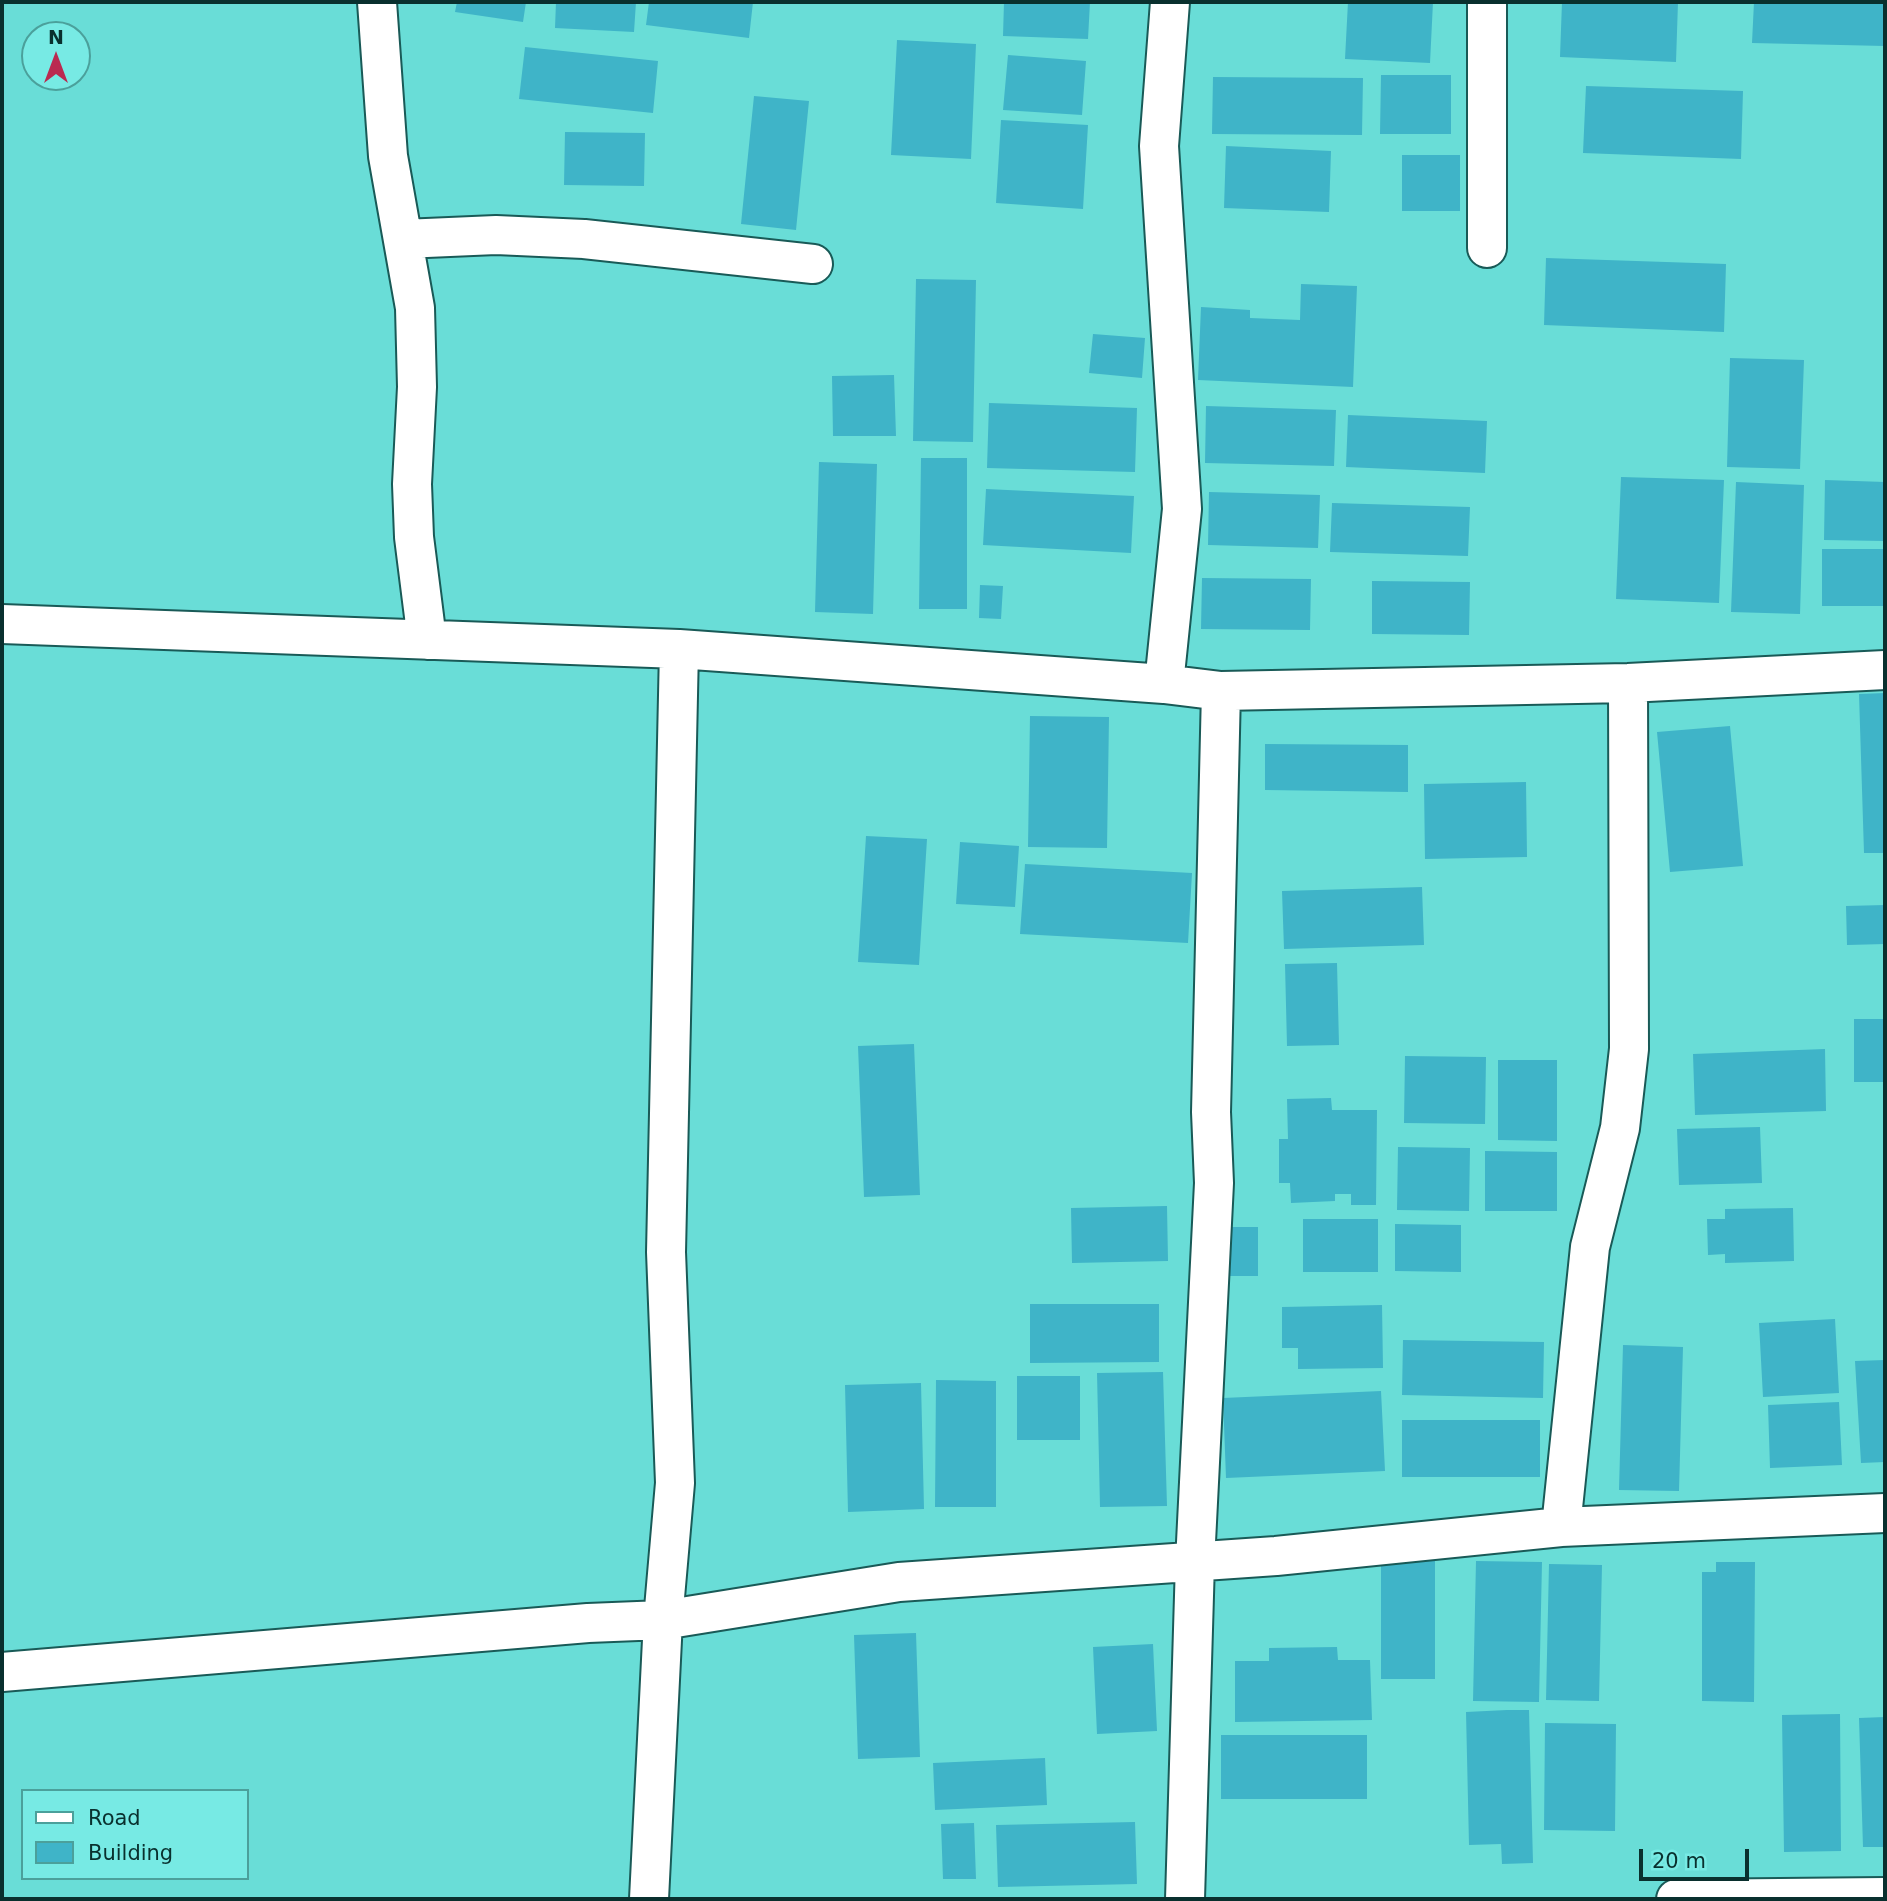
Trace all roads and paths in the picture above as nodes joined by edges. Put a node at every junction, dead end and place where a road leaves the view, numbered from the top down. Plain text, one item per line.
1 (377, 2) edge
2 (1170, 2) edge
3 (1487, 2) edge
4 (403, 239) junction
5 (1487, 248) dead end
6 (813, 264) dead end
7 (2, 624) edge
8 (427, 640) junction
9 (680, 649) junction
10 (1885, 670) edge
11 (1628, 683) junction
12 (1164, 684) junction
13 (1220, 691) junction
14 (1885, 1513) edge
15 (1561, 1527) junction
16 (1195, 1562) junction
17 (663, 1620) junction
18 (2, 1672) edge
19 (1882, 1897) edge
20 (649, 1899) edge
21 (1185, 1899) edge
22 (1676, 1899) edge

1 - 4 street
2 - 12 street
3 - 5 street
4 - 6 street
4 - 8 street
7 - 8 street
8 - 9 street
9 - 12 street
9 - 17 street
10 - 11 street
11 - 13 street
11 - 15 street
12 - 13 street
13 - 16 street
14 - 15 street
15 - 16 street
16 - 17 street
16 - 21 street
17 - 18 street
17 - 20 street
19 - 22 street

